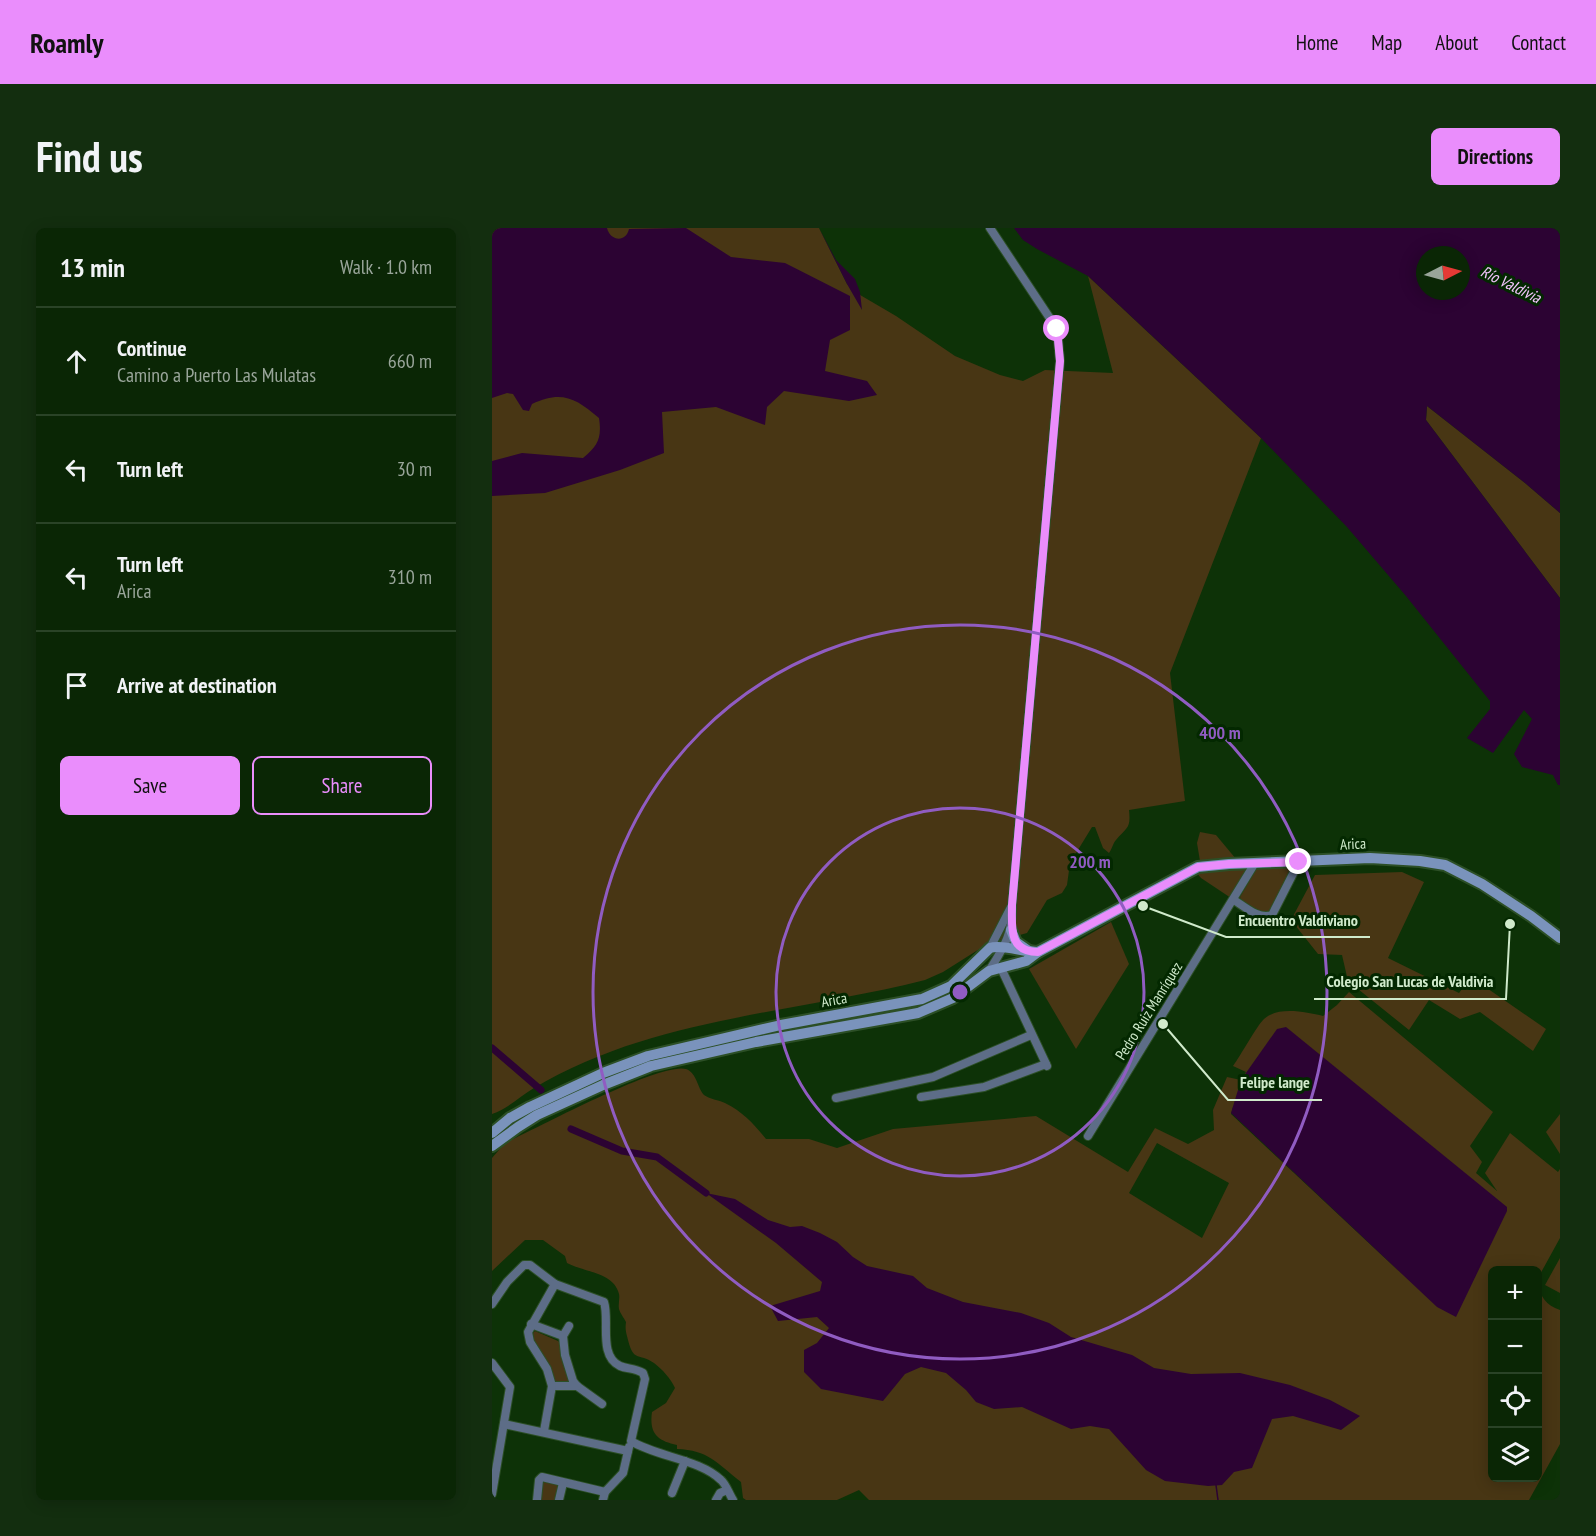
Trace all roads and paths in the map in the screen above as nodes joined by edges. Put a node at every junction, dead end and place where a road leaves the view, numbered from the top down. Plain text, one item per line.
1 (990, 228) edge
2 (1299, 862) junction
3 (1255, 863) junction
4 (1233, 900) junction
5 (1012, 905) junction
6 (1011, 930) junction
7 (1560, 938) edge
8 (1004, 947) junction
9 (990, 948) junction
10 (1035, 952) junction
11 (1001, 968) junction
12 (989, 971) junction
13 (1031, 1035) junction
14 (622, 1071) junction
15 (921, 1097) dead end
16 (836, 1098) dead end
17 (492, 1133) edge
18 (1088, 1136) dead end
19 (492, 1146) edge
20 (555, 1284) junction
21 (492, 1304) edge
22 (531, 1324) junction
23 (569, 1326) dead end
24 (563, 1336) junction
25 (492, 1363) edge
26 (552, 1386) junction
27 (577, 1386) junction
28 (602, 1404) dead end
29 (504, 1424) junction
30 (543, 1431) junction
31 (631, 1441) junction
32 (628, 1451) junction
33 (685, 1461) junction
34 (494, 1478) edge
35 (563, 1483) junction
36 (727, 1490) junction
37 (672, 1493) dead end
38 (492, 1494) edge
39 (604, 1496) edge
40 (537, 1500) edge
41 (559, 1500) edge
42 (716, 1500) edge
43 (733, 1500) edge

1 - 5 street
2 - 3 main road, Arica
2 - 4 street
2 - 7 main road, Arica
3 - 4 street, Pedro Ruiz Manríquez
3 - 10 main road, Arica
4 - 18 street, Pedro Ruiz Manríquez
5 - 6 street
5 - 9 street
6 - 8 street
6 - 10 main road
8 - 9 main road
8 - 10 main road
8 - 12 street
9 - 14 main road, Arica
10 - 11 main road, Arica
11 - 12 main road, Arica
11 - 13 street
12 - 14 main road, Arica
13 - 15 street
13 - 16 street
14 - 17 main road
14 - 19 main road
20 - 21 street
20 - 22 street
20 - 31 street
22 - 24 street
22 - 26 street
23 - 24 street
24 - 27 street
25 - 29 street
26 - 27 street
26 - 30 street
27 - 28 street
29 - 30 street
29 - 34 street
30 - 32 street
31 - 32 street
31 - 33 street
32 - 39 street
33 - 36 street
33 - 37 street
34 - 38 street
35 - 39 street
35 - 40 street
35 - 41 street
36 - 42 street
36 - 43 street

